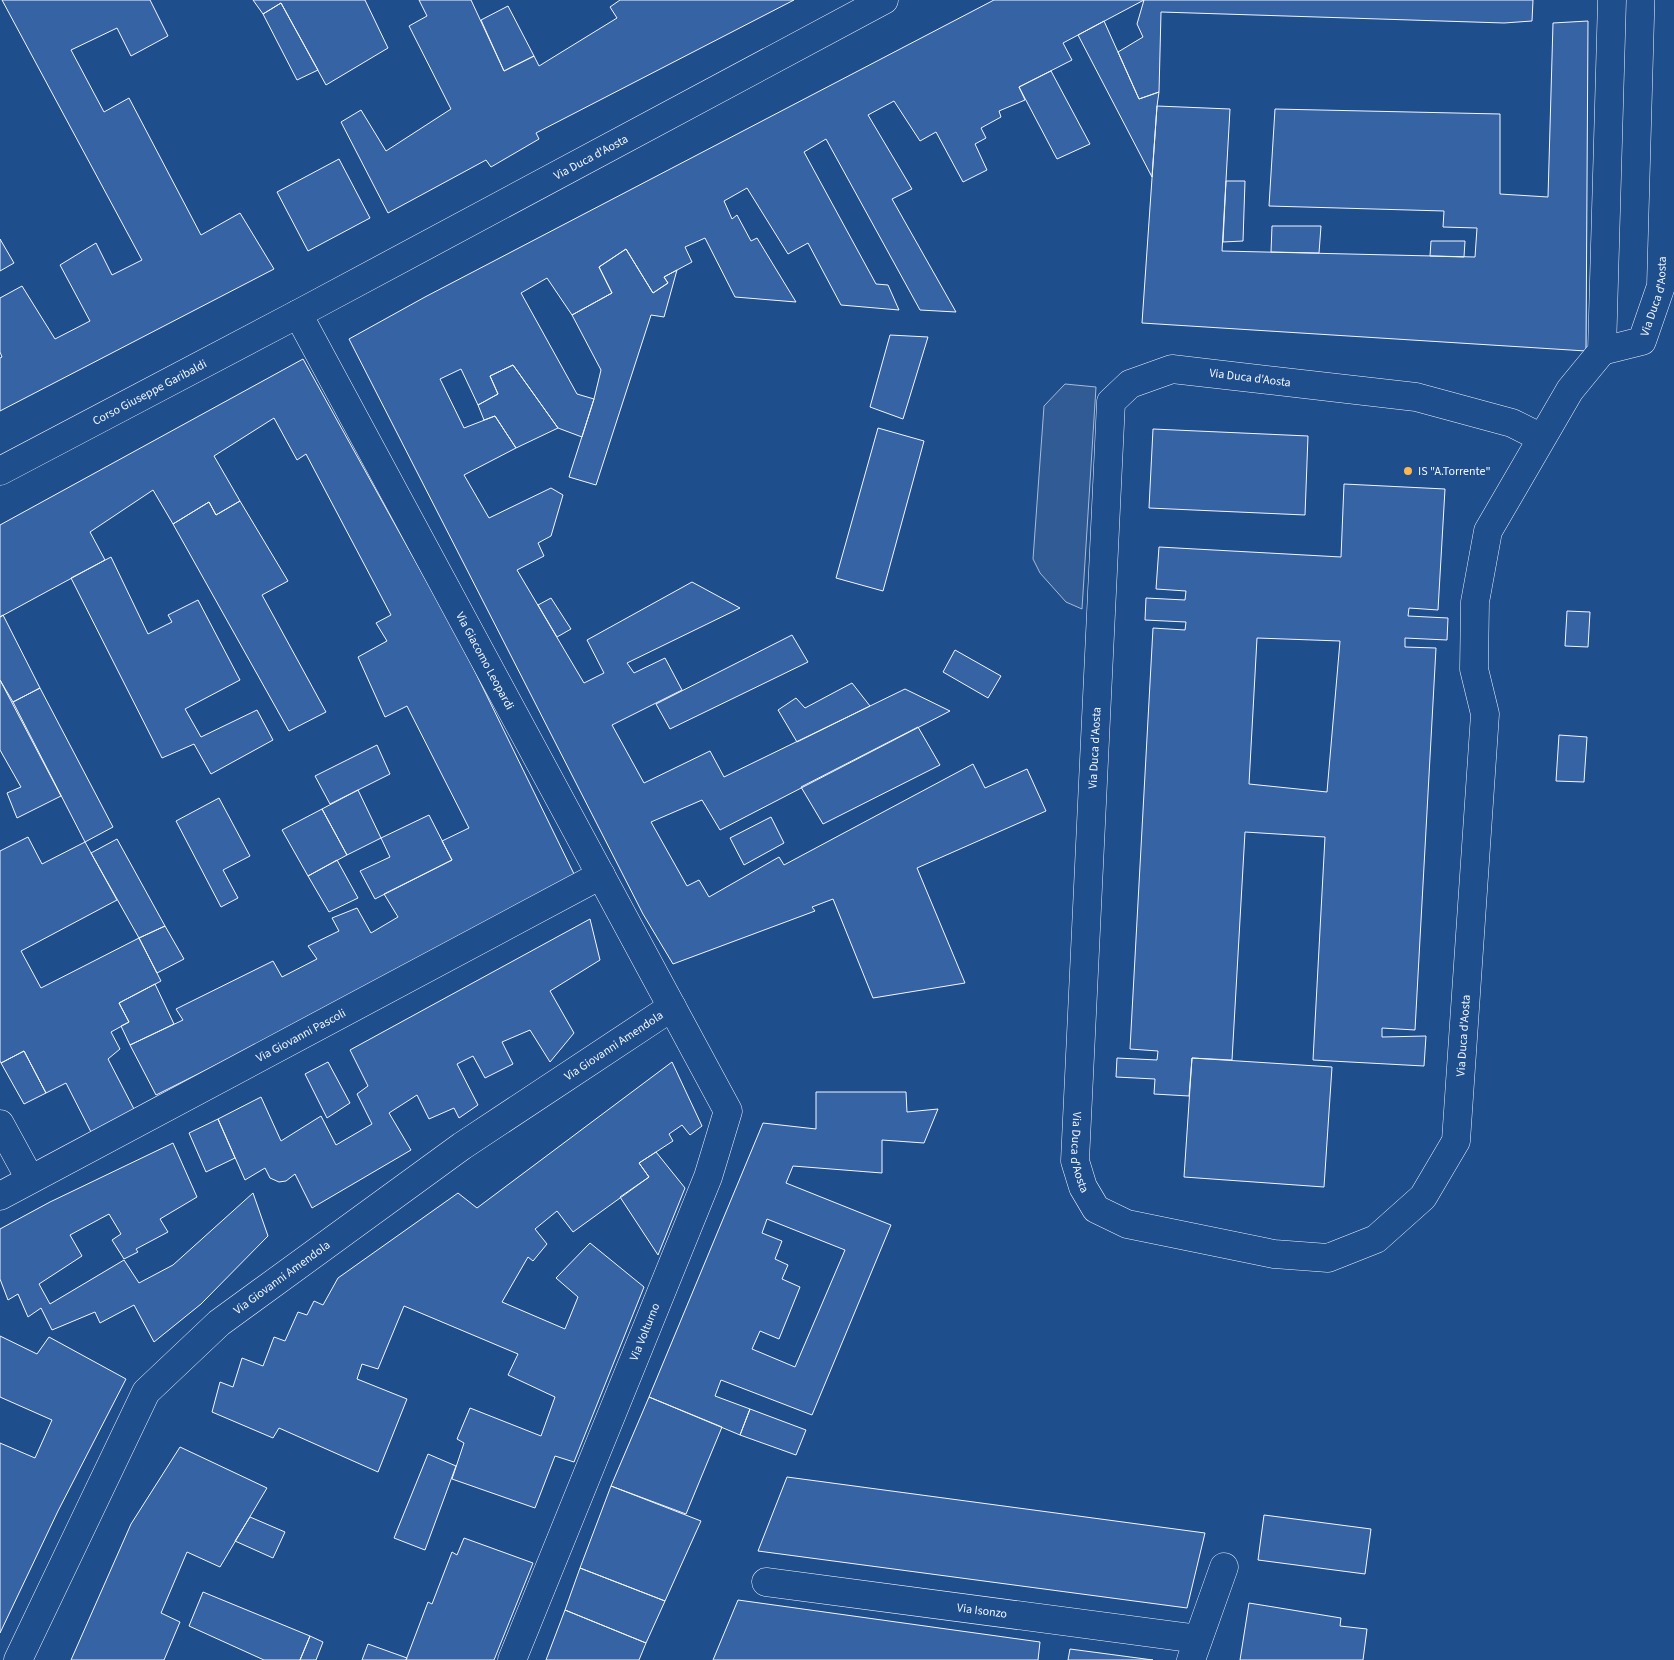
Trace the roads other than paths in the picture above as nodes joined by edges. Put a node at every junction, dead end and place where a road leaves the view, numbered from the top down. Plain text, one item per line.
1 (884, 0) edge
2 (1612, 0) edge
3 (1669, 0) edge
4 (298, 314) junction
5 (1602, 351) junction
6 (1542, 438) junction
7 (0, 471) edge
8 (601, 875) junction
9 (672, 1008) junction
10 (0, 1124) edge
11 (30, 1179) junction
12 (0, 1196) edge
13 (1224, 1566) dead end
14 (766, 1582) dead end
15 (1195, 1650) edge
16 (18, 1660) edge
17 (512, 1660) edge

1 - 4 street, Via Duca d'Aosta
2 - 5 street
3 - 5 street, Via Duca d'Aosta
4 - 7 street, Corso Giuseppe Garibaldi
4 - 8 street, Via Giacomo Leopardi
5 - 6 street, Via Duca d'Aosta
6 - 6 street, Via Duca d'Aosta
8 - 9 street, Via Giacomo Leopardi
8 - 11 street, Via Giovanni Pascoli
9 - 16 street, Via Giovanni Amendola
9 - 17 street, Via Volturno
10 - 11 street
11 - 12 street, Via Giovanni Pascoli
13 - 15 street, Via Isonzo
14 - 15 street, Via Isonzo

